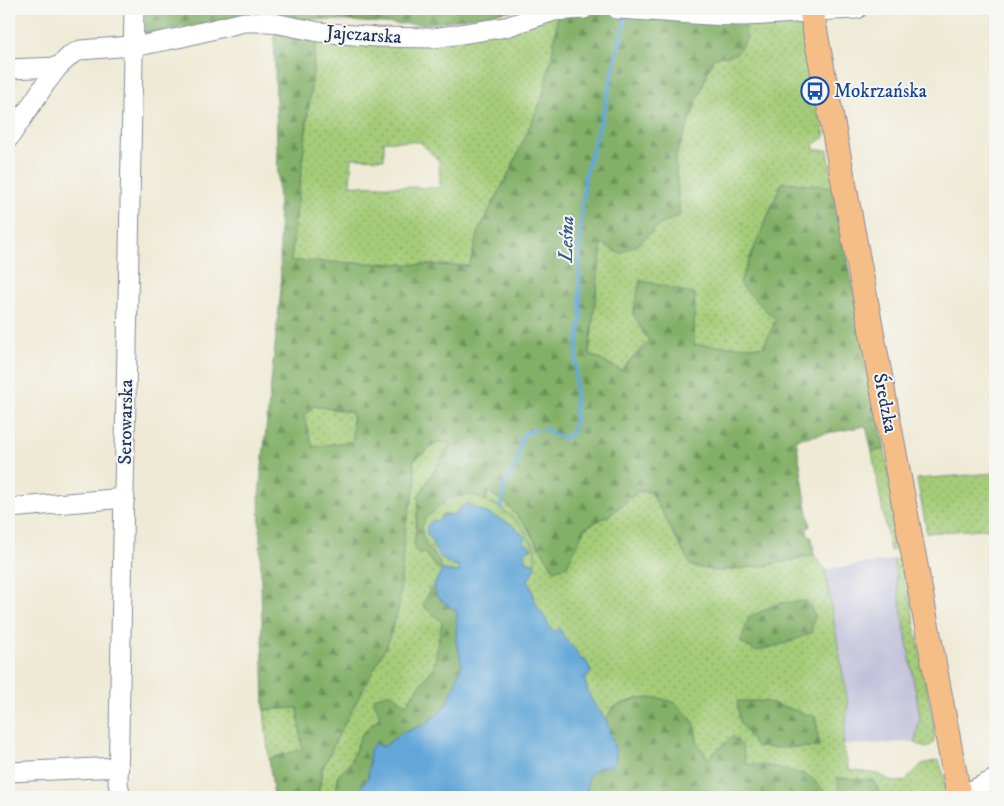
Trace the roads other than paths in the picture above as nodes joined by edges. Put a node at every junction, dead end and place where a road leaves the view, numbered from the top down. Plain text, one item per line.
1 (134, 9) edge
2 (584, 9) edge
3 (617, 9) edge
4 (857, 9) edge
5 (811, 10) edge
6 (269, 15) edge
7 (134, 46) junction
8 (58, 67) junction
9 (9, 69) edge
10 (9, 138) edge
11 (125, 498) junction
12 (9, 508) edge
13 (119, 767) junction
14 (9, 772) edge
15 (995, 779) edge
16 (959, 796) edge
17 (121, 797) edge

1 - 7 street, Serowarska
2 - 6 street, Jajczarska
3 - 5 street
4 - 5 street
5 - 16 main road, Średzka
6 - 7 street, Jajczarska
7 - 8 street, Jajczarska
7 - 11 street, Serowarska
8 - 9 street
8 - 10 street, Jajczarska
11 - 12 street
11 - 13 street, Serowarska
13 - 14 street
13 - 17 street, Serowarska
15 - 16 street

